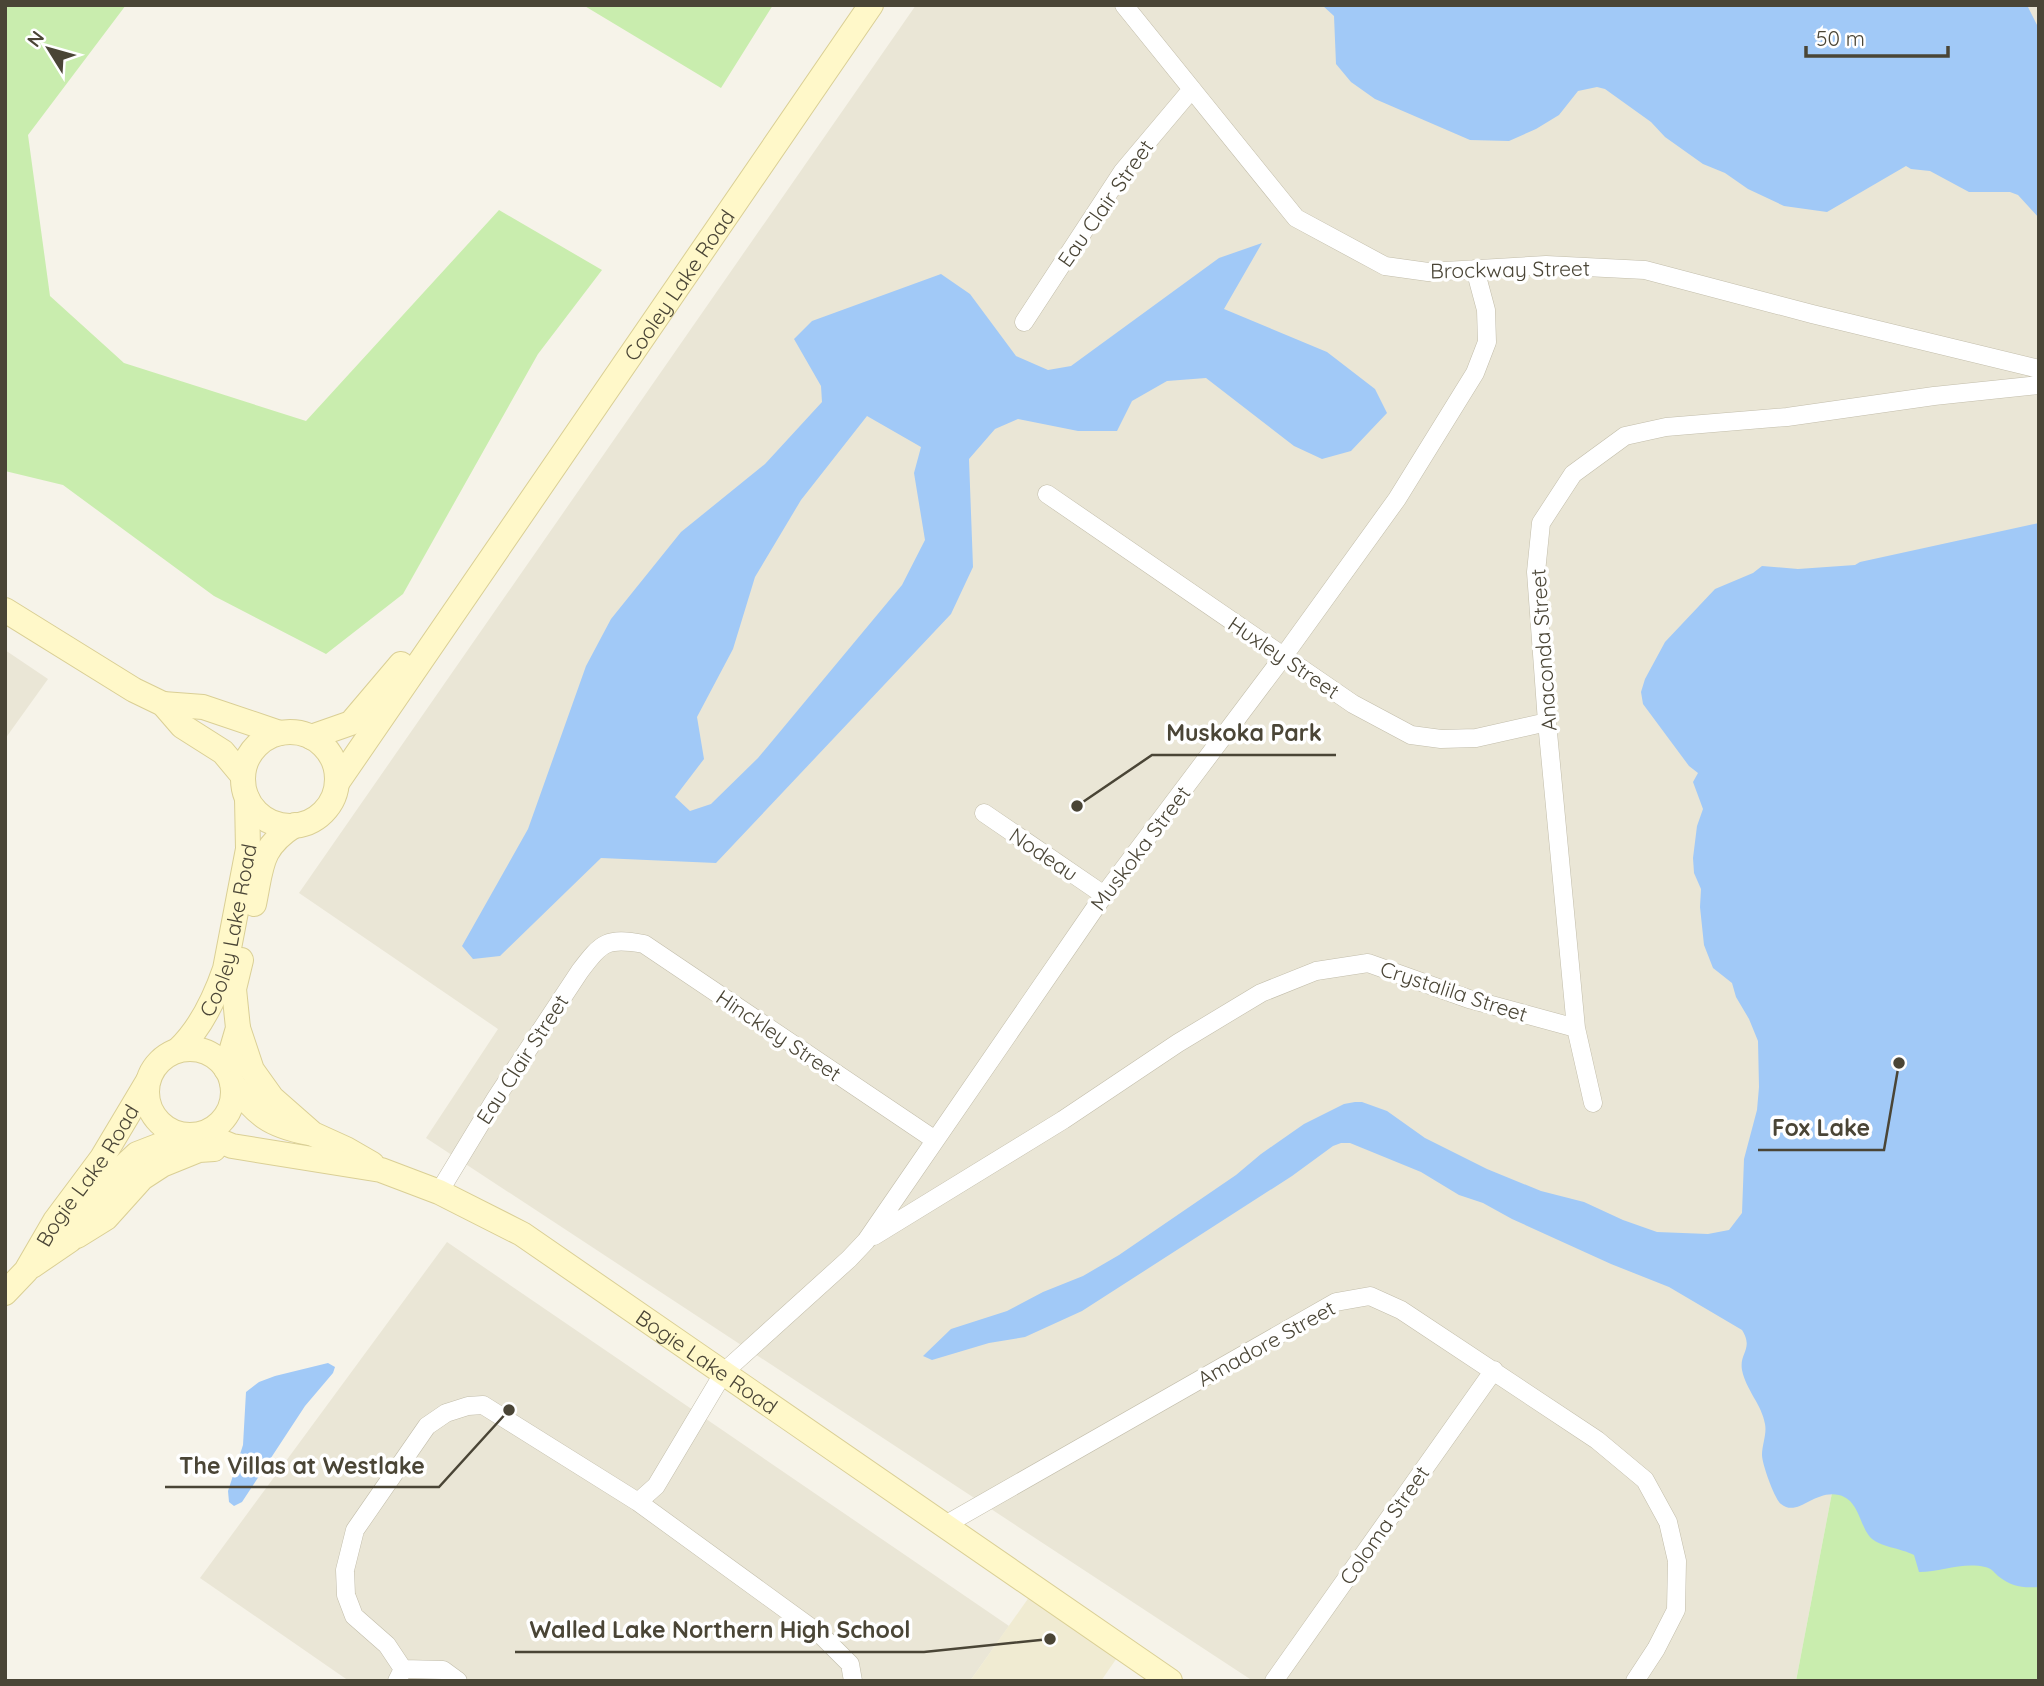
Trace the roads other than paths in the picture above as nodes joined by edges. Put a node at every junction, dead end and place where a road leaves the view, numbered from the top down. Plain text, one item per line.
1 (871, 5) edge
2 (1124, 5) edge
3 (1192, 89) junction
4 (1475, 269) junction
5 (1024, 322) dead end
6 (2039, 369) edge
7 (2039, 385) edge
8 (1047, 494) dead end
9 (485, 564) junction
10 (5, 610) edge
11 (1283, 657) junction
12 (163, 704) junction
13 (1547, 722) junction
14 (280, 733) junction
15 (311, 737) junction
16 (337, 783) junction
17 (245, 787) junction
18 (984, 813) dead end
19 (295, 825) junction
20 (1104, 895) junction
21 (619, 939) joint
22 (1217, 1019) joint
23 (238, 1028) junction
24 (1576, 1028) junction
25 (178, 1051) junction
26 (229, 1076) junction
27 (148, 1080) junction
28 (1593, 1103) dead end
29 (313, 1134) junction
30 (199, 1135) junction
31 (935, 1140) junction
32 (232, 1146) junction
33 (381, 1170) junction
34 (439, 1192) junction
35 (70, 1240) junction
36 (866, 1241) junction
37 (26, 1271) junction
38 (5, 1293) edge
39 (1494, 1370) junction
40 (724, 1372) junction
41 (638, 1502) junction
42 (945, 1525) junction
43 (400, 1675) edge
44 (458, 1681) edge
45 (853, 1681) edge
46 (1170, 1681) edge
47 (1274, 1681) edge
48 (1635, 1681) edge

1 - 9 street, Cooley Lake Road
2 - 3 street, Brockway Street
3 - 4 street, Brockway Street
3 - 5 street, Eau Clair Street
4 - 6 street, Brockway Street
4 - 11 street, Muskoka Street
7 - 13 street, Anaconda Street
8 - 11 street, Huxley Street
9 - 15 street, Cooley Lake Road
9 - 16 street, Cooley Lake Road
10 - 12 street
11 - 13 street, Huxley Street
11 - 20 street, Muskoka Street
12 - 14 street
12 - 17 street
13 - 24 street, Anaconda Street
14 - 15 street
14 - 17 street
15 - 16 street
16 - 19 street
17 - 19 street
17 - 25 street, Cooley Lake Road
18 - 20 street, Nodeau
19 - 23 street, Cooley Lake Road
20 - 31 street, Muskoka Street
21 - 31 street, Hinckley Street
21 - 34 street, Eau Clair Street
22 - 24 street, Crystalila Street
22 - 36 street, Muskoka Street
23 - 26 street, Cooley Lake Road
23 - 29 street
24 - 28 street, Anaconda Street
25 - 26 street
25 - 27 street
26 - 29 street
26 - 30 street
27 - 30 street
27 - 37 street, Bogie Lake Road
29 - 33 street
30 - 32 street, Bogie Lake Road
30 - 35 street, Bogie Lake Road
31 - 36 street, Muskoka Street
32 - 33 street, Bogie Lake Road
32 - 35 street
33 - 34 street, Bogie Lake Road
34 - 40 street, Bogie Lake Road
35 - 37 street, Bogie Lake Road
36 - 40 street, Muskoka Street
37 - 38 street, Bogie Lake Road
39 - 42 street, Amadore Street
39 - 47 street, Coloma Street
39 - 48 street, Amadore Street
40 - 41 street, Muskoka Street
40 - 42 street, Bogie Lake Road
41 - 43 street
41 - 45 street
42 - 46 street, Bogie Lake Road
43 - 44 street

